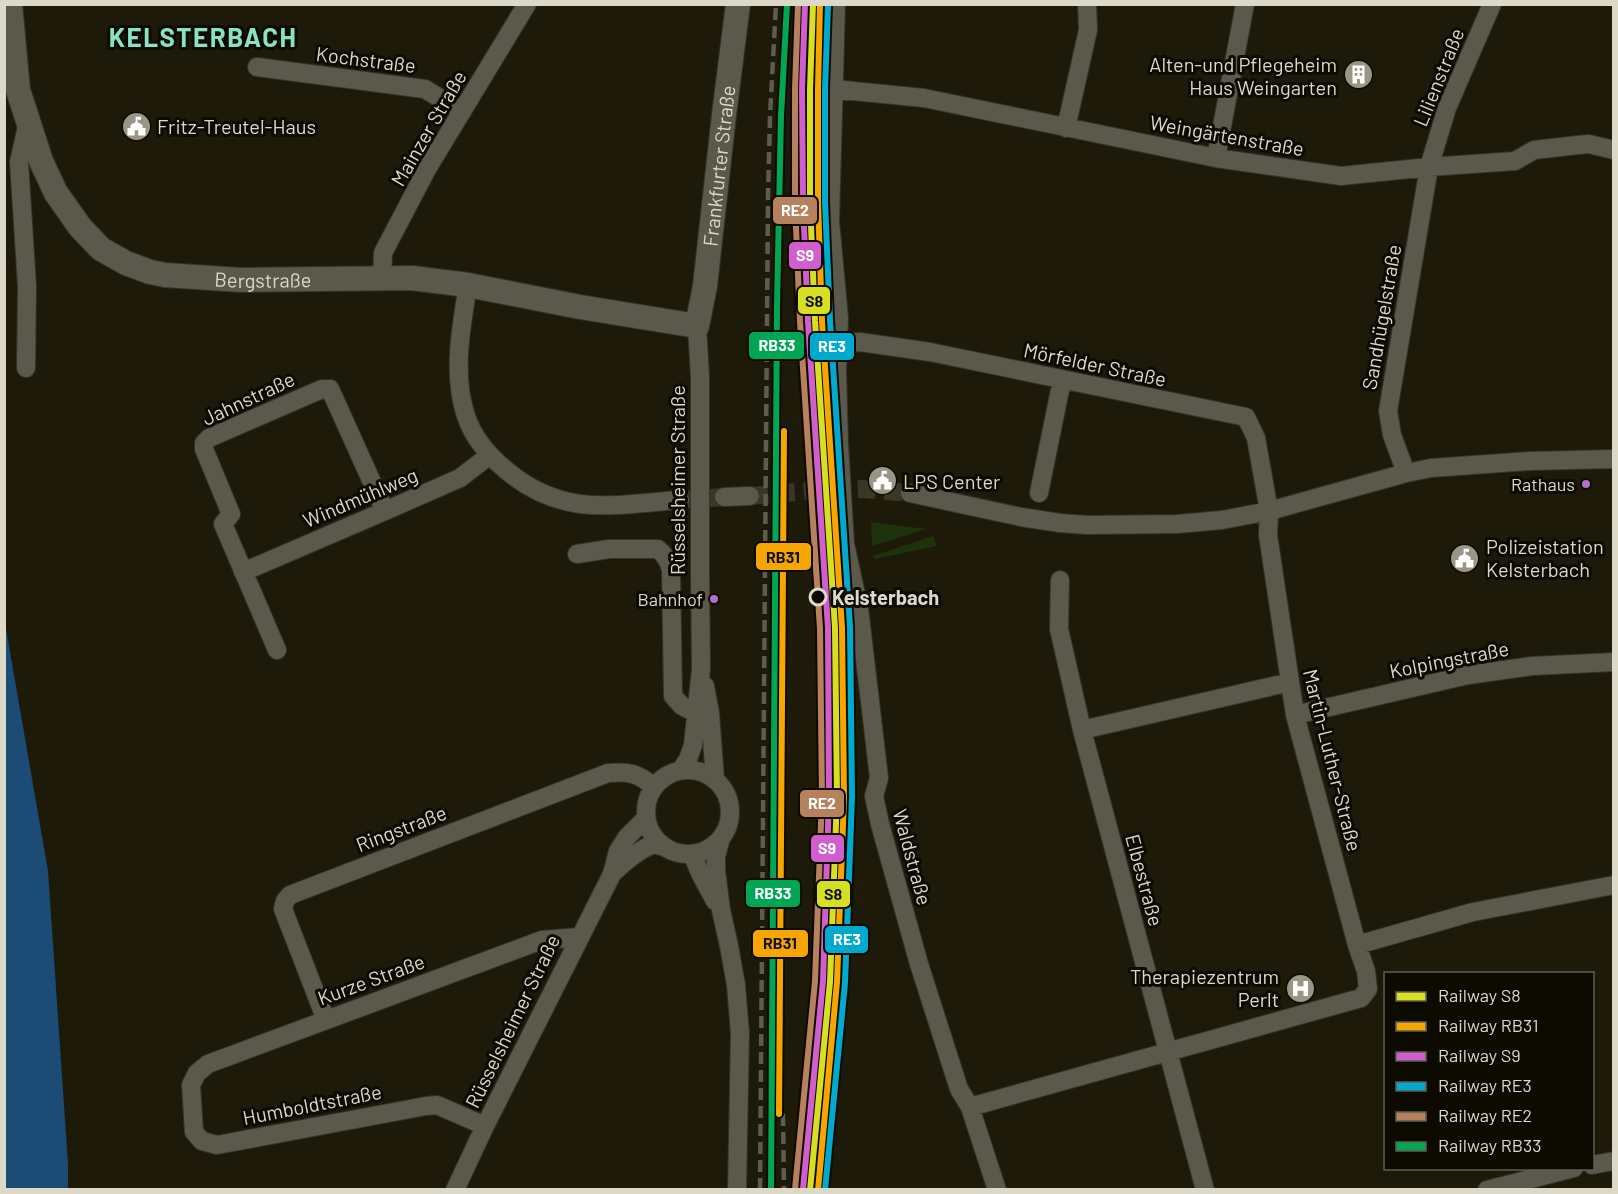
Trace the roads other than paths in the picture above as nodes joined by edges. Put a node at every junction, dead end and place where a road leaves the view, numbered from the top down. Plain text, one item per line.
1 (10, 4) edge
2 (527, 4) edge
3 (738, 4) edge
4 (836, 4) edge
5 (1087, 4) edge
6 (1245, 4) edge
7 (1492, 4) edge
8 (257, 67) dead end
9 (833, 89) junction
10 (462, 112) junction
11 (28, 122) junction
12 (1066, 128) junction
13 (1614, 150) edge
14 (1216, 158) junction
15 (1429, 167) junction
16 (382, 279) junction
17 (468, 285) junction
18 (697, 326) junction
19 (838, 343) junction
20 (26, 368) dead end
21 (1062, 380) junction
22 (490, 455) junction
23 (1614, 459) edge
24 (1406, 473) junction
25 (910, 493) tunnel mouth
26 (1039, 493) dead end
27 (750, 496) tunnel mouth
28 (724, 497) tunnel mouth
29 (680, 500) tunnel mouth
30 (1269, 511) junction
31 (385, 512) junction
32 (577, 554) dead end
33 (243, 572) junction
34 (1060, 580) dead end
35 (277, 650) dead end
36 (1614, 662) edge
37 (701, 669) junction
38 (1290, 682) junction
39 (696, 713) junction
40 (1295, 715) junction
41 (1082, 730) junction
42 (681, 770) junction
43 (715, 779) junction
44 (654, 787) junction
45 (646, 818) junction
46 (721, 838) junction
47 (665, 847) junction
48 (692, 854) junction
49 (612, 874) junction
50 (1614, 885) edge
51 (721, 910) junction
52 (579, 937) junction
53 (1357, 945) junction
54 (326, 1020) junction
55 (1167, 1052) junction
56 (191, 1085) joint
57 (970, 1107) junction
58 (485, 1126) junction
59 (1614, 1161) edge
60 (1594, 1165) edge
61 (1566, 1170) edge
62 (455, 1190) edge
63 (737, 1190) edge
64 (997, 1190) edge
65 (1204, 1190) edge
66 (1487, 1190) edge

1 - 11 street, Bergstraße
2 - 10 street, Mainzer Straße
3 - 18 street, Frankfurter Straße
4 - 9 street, Waldstraße
5 - 12 street
6 - 14 street
7 - 15 street, Lilienstraße
8 - 10 street, Kochstraße
9 - 12 street, Weingärtenstraße
9 - 19 street, Waldstraße
10 - 16 street, Mainzer Straße
11 - 16 street, Bergstraße
11 - 20 street
12 - 14 street, Weingärtenstraße
13 - 15 street, Weingärtenstraße
14 - 15 street, Weingärtenstraße
15 - 24 street, Sandhügelstraße
16 - 17 street, Bergstraße
17 - 18 street, Bergstraße
17 - 22 street
18 - 37 street, Rüsselsheimer Straße
19 - 21 street, Mörfelder Straße
19 - 57 street, Waldstraße
21 - 26 street
21 - 30 street, Mörfelder Straße
22 - 29 street
22 - 31 street, Windmühlweg
23 - 24 street
24 - 30 street
25 - 30 street
27 - 28 street
30 - 38 street, Martin-Luther-Straße
31 - 33 street, Windmühlweg
31 - 33 street, Jahnstraße
32 - 39 street, Rüsselsheimer Straße
33 - 35 street, Jahnstraße
34 - 41 street, Elbestraße
36 - 40 street, Kolpingstraße
37 - 39 street, Rüsselsheimer Straße
37 - 43 street, Rüsselsheimer Straße
38 - 40 street, Martin-Luther-Straße
38 - 41 street
39 - 42 street, Rüsselsheimer Straße
40 - 53 street, Martin-Luther-Straße
41 - 55 street, Elbestraße
42 - 43 street
42 - 44 street
43 - 46 street
44 - 45 street
44 - 54 street, Ringstraße
45 - 47 street
45 - 49 street, Rüsselsheimer Straße
46 - 48 street
46 - 51 street
47 - 48 street
47 - 49 street, Rüsselsheimer Straße
48 - 51 street
49 - 52 street, Rüsselsheimer Straße
50 - 53 street
51 - 63 street
52 - 54 street, Kurze Straße
52 - 58 street, Rüsselsheimer Straße
53 - 55 street, Martin-Luther-Straße
54 - 56 street, Kurze Straße
55 - 57 street
55 - 65 street, Elbestraße
56 - 58 street, Humboldtstraße
57 - 64 street, Waldstraße
58 - 62 street, Rüsselsheimer Straße
59 - 60 street
61 - 66 street

